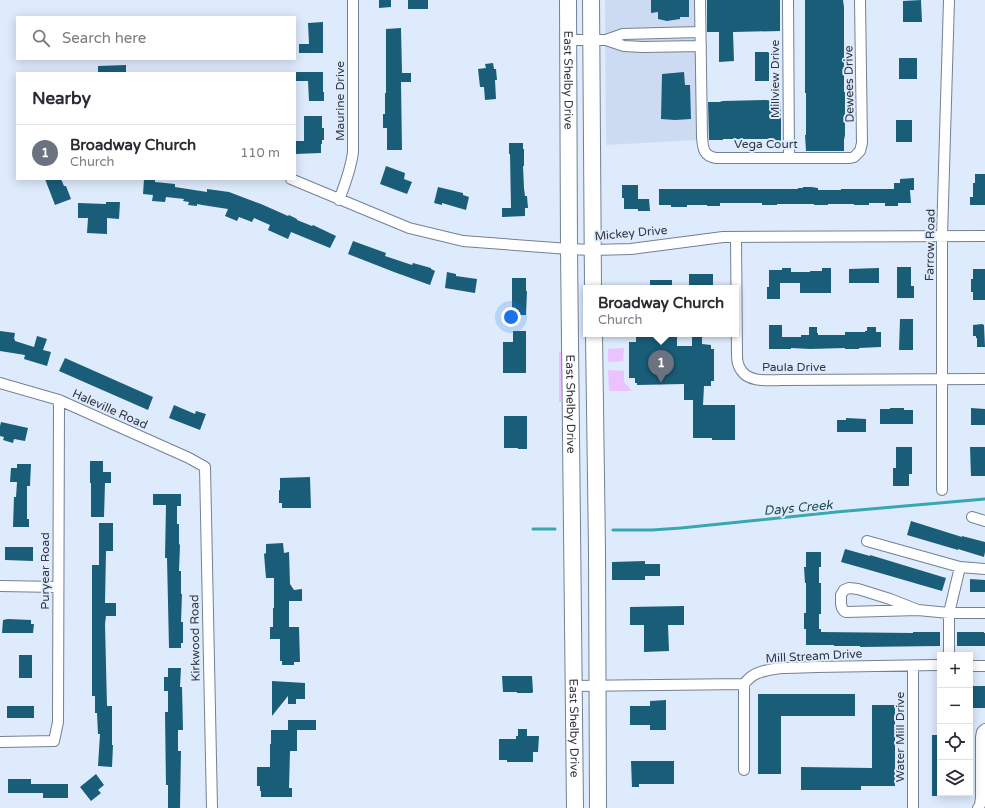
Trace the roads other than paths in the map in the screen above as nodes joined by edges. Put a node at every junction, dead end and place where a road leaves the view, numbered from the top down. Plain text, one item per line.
1 (353, 0) edge
2 (568, 0) edge
3 (591, 0) edge
4 (700, 0) edge
5 (788, 0) edge
6 (860, 0) edge
7 (949, 0) edge
8 (700, 32) junction
9 (651, 33) junction
10 (568, 40) junction
11 (599, 40) junction
12 (700, 46) junction
13 (651, 47) junction
14 (789, 157) junction
15 (845, 158) joint
16 (293, 180) edge
17 (339, 200) junction
18 (942, 236) junction
19 (985, 236) edge
20 (736, 237) junction
21 (569, 249) junction
22 (592, 250) junction
23 (593, 285) edge
24 (736, 285) edge
25 (594, 337) edge
26 (737, 337) edge
27 (942, 379) junction
28 (985, 379) edge
29 (0, 383) edge
30 (59, 400) junction
31 (205, 468) joint
32 (942, 490) dead end
33 (972, 517) dead end
34 (985, 521) edge
35 (867, 541) dead end
36 (960, 567) junction
37 (985, 569) edge
38 (0, 586) edge
39 (58, 587) junction
40 (918, 610) junction
41 (949, 612) junction
42 (985, 612) edge
43 (949, 652) edge
44 (913, 666) junction
45 (937, 666) edge
46 (973, 666) edge
47 (985, 666) edge
48 (744, 684) junction
49 (573, 686) junction
50 (598, 686) junction
51 (985, 729) edge
52 (0, 742) edge
53 (744, 770) dead end
54 (212, 808) edge
55 (574, 808) edge
56 (598, 808) edge
57 (913, 808) edge
58 (978, 808) edge

1 - 17 street, Maurine Drive
2 - 10 main road, East Shelby Drive
3 - 11 main road, East Shelby Drive
4 - 8 street, Vega Court
5 - 14 street, Millview Drive
6 - 15 street, Dewees Drive
7 - 18 street, Farrow Road
8 - 9 street
8 - 12 street, Vega Court
9 - 11 street
9 - 13 street
10 - 11 street
10 - 21 main road, East Shelby Drive
11 - 13 street
11 - 22 main road, East Shelby Drive
12 - 13 street
12 - 14 street, Vega Court
14 - 15 street, Vega Court
16 - 17 street, Mickey Drive
17 - 21 street, Mickey Drive
18 - 19 street, Mickey Drive
18 - 20 street, Mickey Drive
18 - 27 street, Farrow Road
20 - 22 street, Mickey Drive
20 - 24 street, Paula Drive
21 - 22 street, Mickey Drive
21 - 49 main road, East Shelby Drive
22 - 23 main road, East Shelby Drive
25 - 50 main road, East Shelby Drive
26 - 27 street, Paula Drive
27 - 28 street, Paula Drive
27 - 32 street, Farrow Road
29 - 30 street, Haleville Road
30 - 31 street, Haleville Road
30 - 39 street, Puryear Road
31 - 54 street, Kirkwood Road
33 - 34 street
35 - 36 street
36 - 37 street
36 - 41 street
38 - 39 street
39 - 52 street, Puryear Road
40 - 40 street
40 - 41 street
41 - 42 street
41 - 43 street
44 - 45 street, Mill Stream Drive
44 - 48 street, Mill Stream Drive
44 - 57 street, Water Mill Drive
46 - 47 street
48 - 50 street
48 - 53 street
49 - 50 street
49 - 55 main road, East Shelby Drive
50 - 56 main road, East Shelby Drive
51 - 58 street

